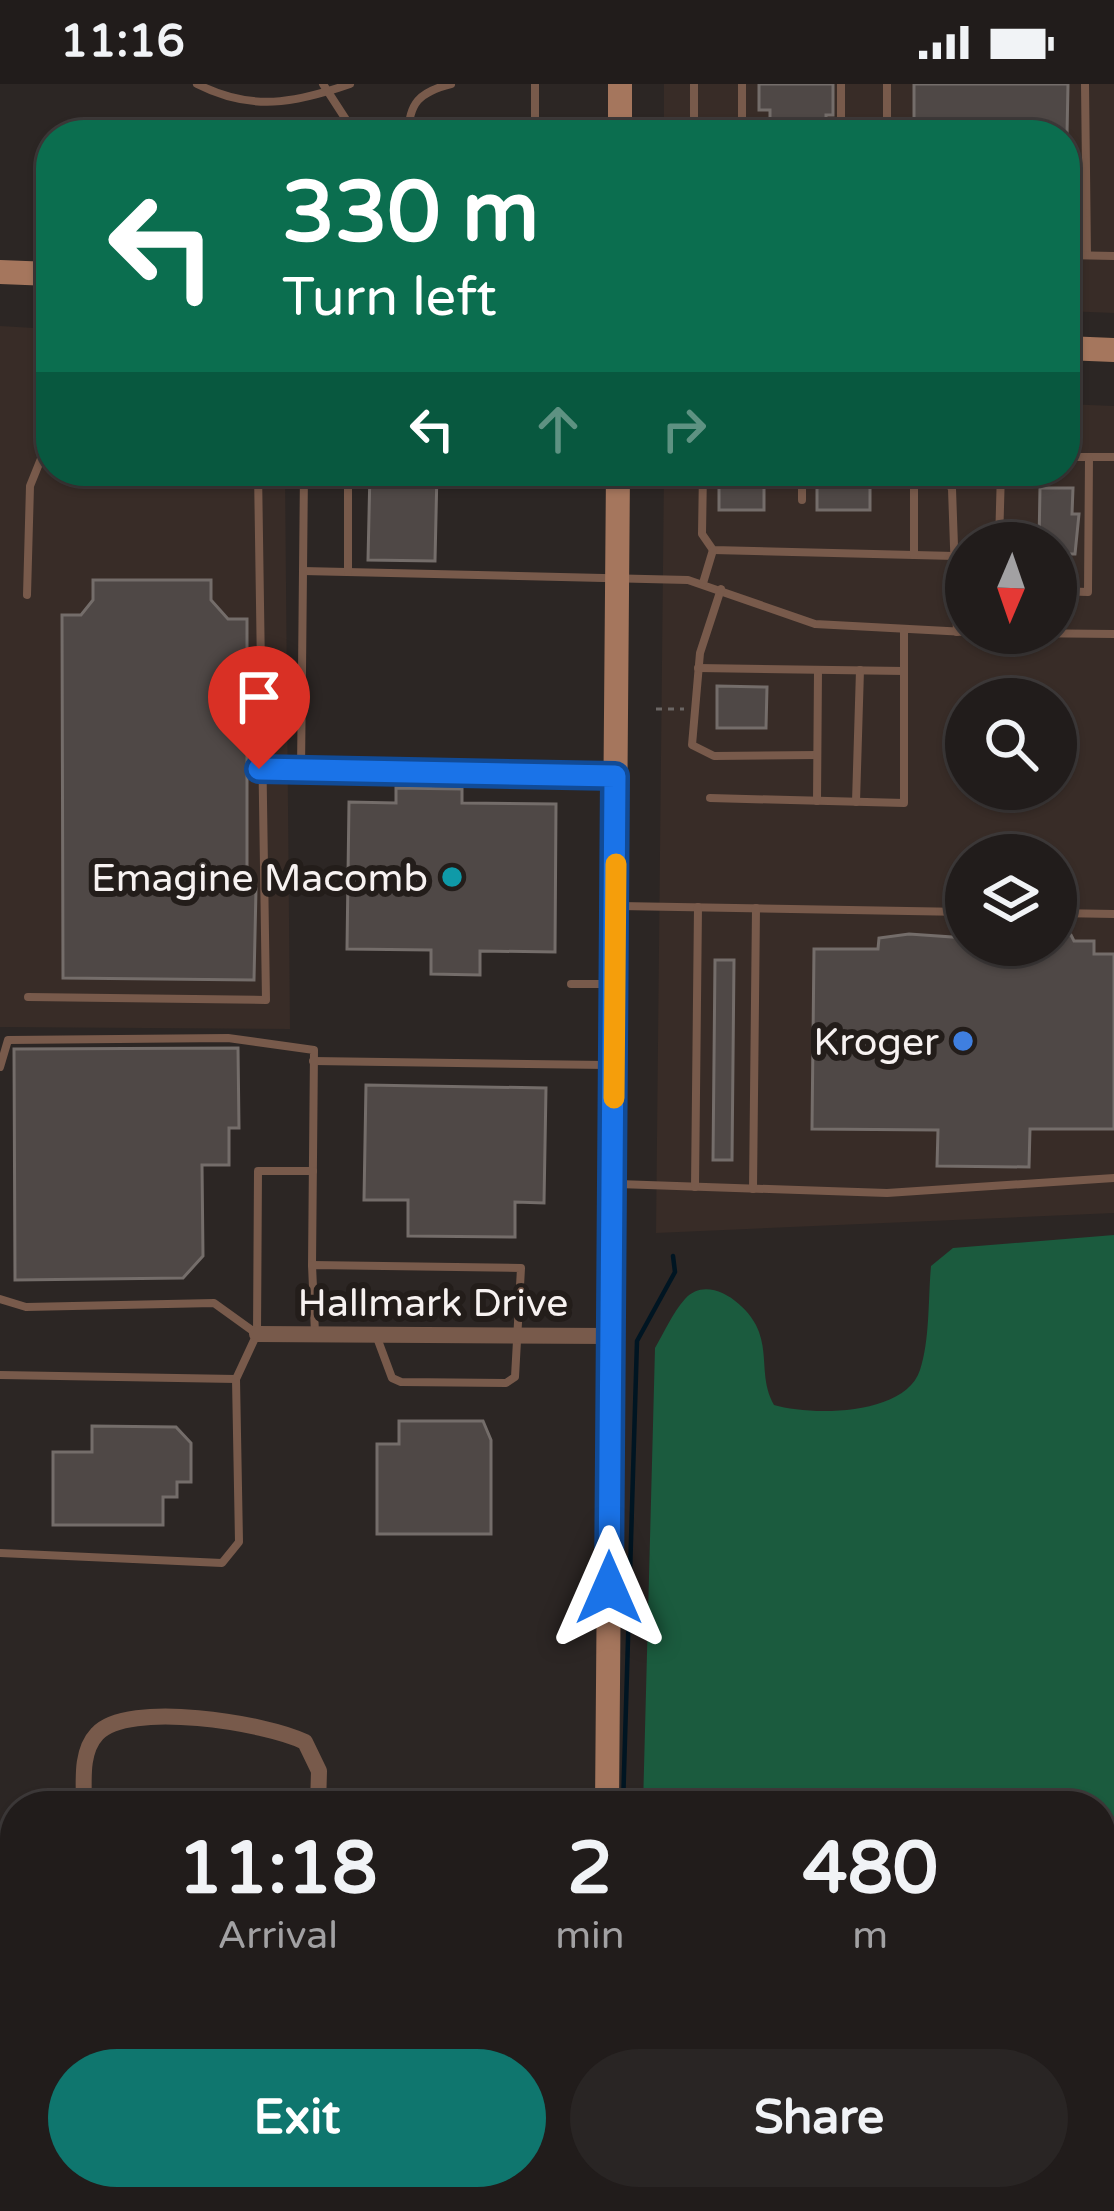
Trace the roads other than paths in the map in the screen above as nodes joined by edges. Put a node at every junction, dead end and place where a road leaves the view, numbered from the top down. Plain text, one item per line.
1 (197, 84) edge
2 (350, 84) edge
3 (535, 84) edge
4 (620, 84) edge
5 (694, 84) edge
6 (742, 84) edge
7 (841, 84) edge
8 (886, 84) edge
9 (1085, 84) edge
10 (445, 85) edge
11 (326, 88) edge
12 (346, 120) edge
13 (409, 120) edge
14 (535, 120) edge
15 (620, 120) edge
16 (694, 120) edge
17 (742, 120) edge
18 (841, 120) edge
19 (887, 120) edge
20 (1080, 213) edge
21 (1086, 213) junction
22 (1080, 255) edge
23 (1087, 255) junction
24 (1114, 256) edge
25 (0, 272) edge
26 (36, 273) edge
27 (1080, 349) edge
28 (1114, 350) edge
29 (1114, 457) edge
30 (1080, 458) edge
31 (1089, 458) junction
32 (36, 471) edge
33 (258, 486) edge
34 (304, 486) edge
35 (348, 486) edge
36 (618, 486) edge
37 (703, 486) edge
38 (802, 486) edge
39 (914, 486) edge
40 (950, 486) edge
41 (954, 486) edge
42 (1000, 486) edge
43 (952, 489) junction
44 (802, 500) dead end
45 (953, 522) edge
46 (999, 522) edge
47 (713, 550) junction
48 (914, 555) junction
49 (945, 556) edge
50 (302, 571) junction
51 (348, 572) junction
52 (617, 579) junction
53 (703, 583) junction
54 (721, 590) junction
55 (1077, 592) edge
56 (27, 596) dead end
57 (904, 632) junction
58 (945, 632) edge
59 (1077, 634) edge
60 (1114, 634) edge
61 (698, 668) junction
62 (818, 670) junction
63 (860, 670) junction
64 (904, 671) junction
65 (817, 755) junction
66 (259, 769) junction
67 (301, 770) junction
68 (615, 776) junction
69 (710, 798) dead end
70 (817, 801) junction
71 (856, 802) junction
72 (616, 906) junction
73 (698, 908) junction
74 (756, 908) junction
75 (945, 911) edge
76 (1077, 913) edge
77 (1114, 914) edge
78 (571, 984) dead end
79 (616, 984) junction
80 (28, 997) dead end
81 (314, 1061) junction
82 (615, 1065) junction
83 (0, 1067) edge
84 (313, 1171) junction
85 (1114, 1178) edge
86 (612, 1184) junction
87 (695, 1186) junction
88 (753, 1189) junction
89 (312, 1265) junction
90 (0, 1299) edge
91 (256, 1334) junction
92 (315, 1335) junction
93 (376, 1335) junction
94 (520, 1335) junction
95 (609, 1336) junction
96 (0, 1375) edge
97 (236, 1379) junction
98 (0, 1553) edge
99 (84, 1791) edge
100 (318, 1791) edge
101 (607, 1791) edge

1 - 11 lane
2 - 11 lane
3 - 14 lane
4 - 15 street
5 - 16 lane
6 - 17 lane
7 - 18 lane
8 - 19 lane
9 - 21 lane
10 - 13 lane
11 - 12 lane
20 - 21 lane
21 - 23 lane
22 - 23 lane
23 - 24 lane
25 - 26 street
27 - 28 street
29 - 31 lane
30 - 31 lane
31 - 55 lane
32 - 56 lane
33 - 66 lane
34 - 50 lane
35 - 51 lane
36 - 52 street
37 - 47 lane
38 - 44 lane
39 - 48 lane
40 - 43 lane
41 - 43 lane
42 - 46 lane
43 - 45 lane
47 - 48 lane
47 - 53 lane
48 - 49 lane
50 - 51 lane
50 - 67 lane
51 - 52 lane
52 - 53 lane
52 - 68 street
53 - 54 lane
54 - 57 lane
54 - 61 lane
57 - 58 lane
57 - 64 lane
59 - 60 lane
61 - 62 lane
61 - 65 lane
62 - 63 lane
62 - 65 lane
63 - 64 lane
63 - 71 lane
64 - 71 lane
65 - 70 lane
66 - 67 lane
66 - 80 lane
67 - 68 lane
68 - 72 street
69 - 70 lane
70 - 71 lane
72 - 73 lane
72 - 79 street
73 - 74 lane
73 - 87 lane
74 - 75 lane
74 - 88 lane
76 - 77 lane
78 - 79 lane
79 - 82 street
81 - 82 lane
81 - 83 lane
81 - 84 lane
82 - 86 street
84 - 89 lane
84 - 91 lane
85 - 88 lane
86 - 87 lane
86 - 95 street
87 - 88 lane
89 - 92 lane
89 - 94 lane
90 - 91 lane
91 - 92 street, Hallmark Drive
91 - 97 lane
92 - 93 street, Hallmark Drive
93 - 94 street, Hallmark Drive
93 - 94 lane
94 - 95 street, Hallmark Drive
95 - 101 street
96 - 97 lane
97 - 98 lane
99 - 100 street

